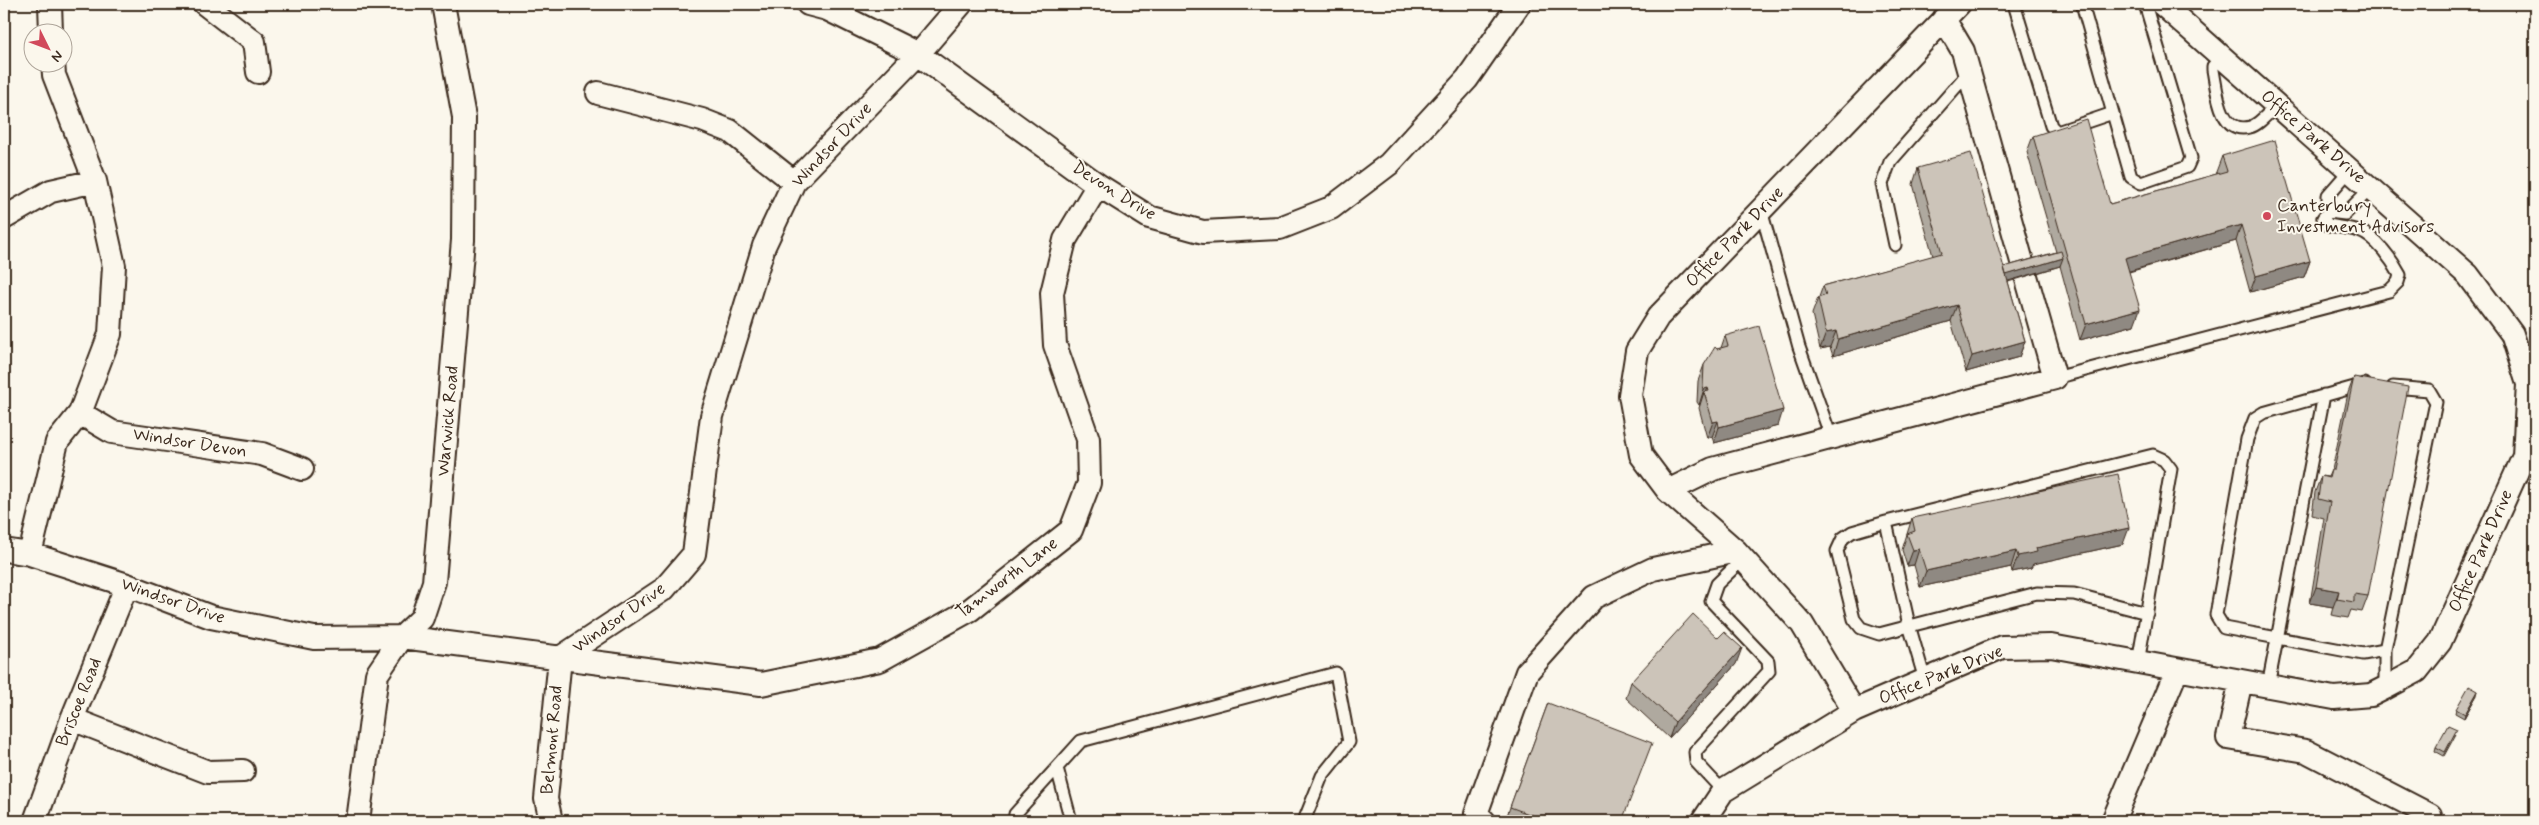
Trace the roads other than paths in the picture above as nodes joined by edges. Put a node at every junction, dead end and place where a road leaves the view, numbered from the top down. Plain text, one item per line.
1 (50, 4) edge
2 (205, 4) edge
3 (442, 4) edge
4 (808, 4) edge
5 (961, 4) edge
6 (1519, 4) edge
7 (2014, 4) edge
8 (2082, 4) edge
9 (2145, 4) edge
10 (2162, 4) edge
11 (1951, 12) edge
12 (51, 22) edge
13 (918, 54) junction
14 (2223, 58) junction
15 (54, 72) edge
16 (258, 72) dead end
17 (1969, 72) junction
18 (598, 94) dead end
19 (2277, 105) junction
20 (2113, 113) junction
21 (2350, 170) junction
22 (95, 181) junction
23 (794, 182) junction
24 (1098, 185) junction
25 (2371, 188) junction
26 (1761, 210) junction
27 (2328, 212) junction
28 (4, 218) edge
29 (1895, 244) dead end
30 (2055, 378) junction
31 (2324, 395) junction
32 (80, 413) junction
33 (1831, 437) junction
34 (302, 470) dead end
35 (1668, 491) junction
36 (1886, 522) junction
37 (4, 550) edge
38 (30, 554) junction
39 (1740, 555) junction
40 (127, 585) junction
41 (2147, 613) junction
42 (1909, 625) junction
43 (402, 637) junction
44 (2277, 640) junction
45 (2385, 650) junction
46 (560, 658) junction
47 (2138, 662) junction
48 (2177, 670) junction
49 (1925, 680) junction
50 (2241, 681) junction
51 (2268, 686) junction
52 (2385, 688) junction
53 (1854, 711) junction
54 (72, 719) junction
55 (1057, 768) junction
56 (243, 771) dead end
57 (1723, 791) junction
58 (35, 821) edge
59 (358, 821) edge
60 (551, 821) edge
61 (1014, 821) edge
62 (1071, 821) edge
63 (1304, 821) edge
64 (1484, 821) edge
65 (1703, 821) edge
66 (2113, 821) edge
67 (2426, 821) edge

1 - 12 street
2 - 16 street
3 - 43 street, Warwick Road
4 - 13 street, Devon Drive
5 - 13 street, Windsor Drive
6 - 24 street, Devon Drive
7 - 20 lane
8 - 20 lane
9 - 20 lane
10 - 14 street, Office Park Drive
11 - 17 street, Office Park Drive
11 - 26 street, Office Park Drive
13 - 23 street, Windsor Drive
13 - 24 street, Devon Drive
14 - 19 street, Office Park Drive
14 - 19 lane
15 - 22 street
17 - 29 lane
17 - 30 street, Office Park Drive
18 - 23 street
19 - 21 street, Office Park Drive
21 - 25 street, Office Park Drive
21 - 27 lane
22 - 28 street
22 - 32 street
23 - 46 street, Windsor Drive
24 - 46 street, Tamworth Lane
25 - 27 lane
25 - 52 street, Office Park Drive
26 - 33 lane
26 - 35 street, Office Park Drive
27 - 30 lane
30 - 33 street
31 - 44 lane
31 - 44 lane
31 - 45 lane
32 - 34 street, Windsor Devon
32 - 38 street
33 - 35 street
35 - 39 street, Office Park Drive
36 - 41 lane
36 - 42 lane
36 - 42 lane
37 - 38 street, Windsor Drive
38 - 40 street, Windsor Drive
39 - 53 street, Office Park Drive
39 - 57 lane
39 - 64 street
40 - 43 street, Windsor Drive
40 - 54 street, Briscoe Road
41 - 42 lane
41 - 47 lane
42 - 49 lane
43 - 46 street, Windsor Drive
43 - 59 street, Warwick Road
44 - 45 lane
44 - 51 lane
45 - 52 lane
46 - 60 street, Belmont Road
47 - 48 street, Office Park Drive
47 - 49 street, Office Park Drive
48 - 50 street, Office Park Drive
48 - 66 street
49 - 53 street, Office Park Drive
50 - 51 street, Office Park Drive
50 - 67 street
51 - 52 street, Office Park Drive
53 - 57 street, Office Park Drive
54 - 56 street
54 - 58 street, Briscoe Road
55 - 61 lane
55 - 62 lane
55 - 63 lane
57 - 65 street, Office Park Drive

